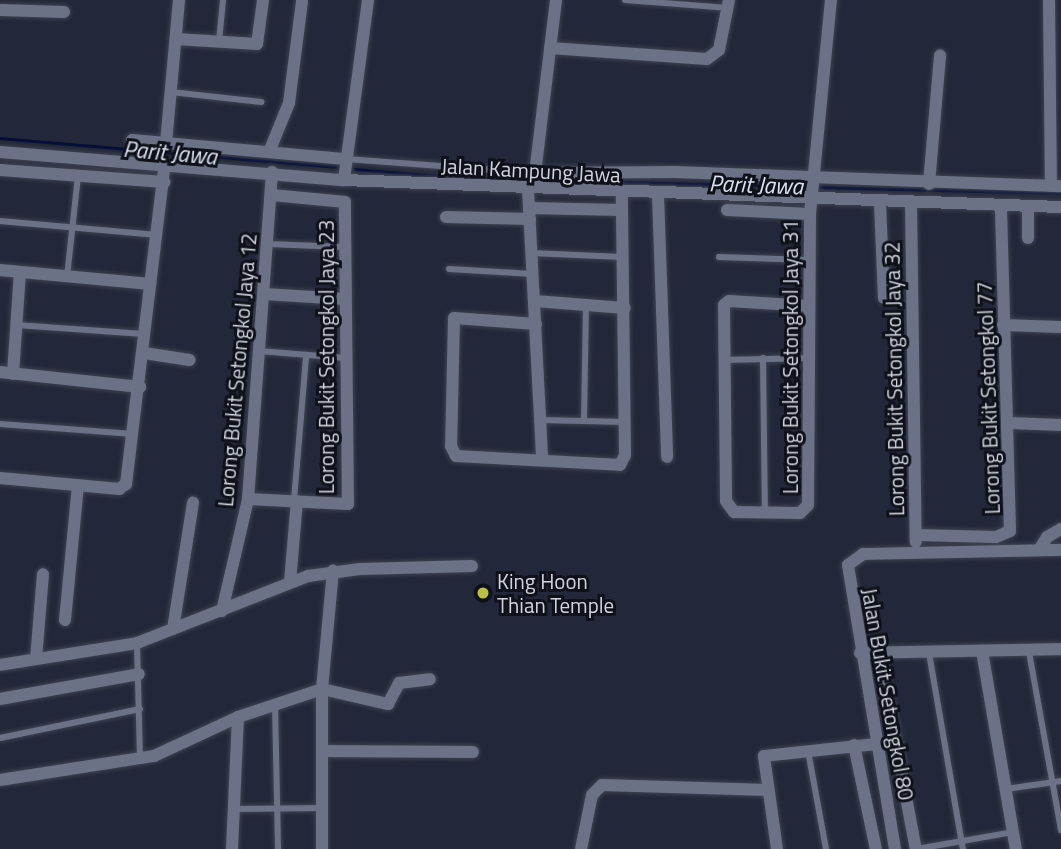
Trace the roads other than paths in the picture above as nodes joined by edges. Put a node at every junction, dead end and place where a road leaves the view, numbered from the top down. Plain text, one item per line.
1 (2, 0) edge
2 (179, 0) edge
3 (223, 0) edge
4 (263, 0) edge
5 (368, 0) edge
6 (556, 0) edge
7 (625, 0) edge
8 (831, 0) edge
9 (1049, 0) edge
10 (302, 1) edge
11 (728, 4) edge
12 (1, 10) edge
13 (64, 12) dead end
14 (0, 17) edge
15 (176, 39) junction
16 (219, 43) junction
17 (550, 48) junction
18 (940, 55) dead end
19 (171, 92) junction
20 (261, 102) dead end
21 (132, 140) dead end
22 (166, 143) junction
23 (0, 152) edge
24 (269, 152) junction
25 (346, 159) junction
26 (165, 163) junction
27 (447, 168) junction
28 (0, 170) edge
29 (272, 172) junction
30 (675, 172) junction
31 (535, 173) junction
32 (78, 175) junction
33 (344, 180) junction
34 (165, 182) junction
35 (929, 184) junction
36 (446, 185) junction
37 (1056, 186) edge
38 (527, 189) junction
39 (812, 190) junction
40 (676, 192) junction
41 (622, 193) junction
42 (272, 195) junction
43 (657, 195) junction
44 (880, 203) junction
45 (911, 204) junction
46 (1061, 207) edge
47 (1001, 209) junction
48 (1028, 209) junction
49 (622, 210) junction
50 (727, 211) dead end
51 (529, 213) junction
52 (810, 214) junction
53 (446, 217) dead end
54 (0, 220) edge
55 (73, 226) junction
56 (159, 235) junction
57 (1028, 238) dead end
58 (268, 244) junction
59 (344, 247) junction
60 (531, 253) junction
61 (624, 257) junction
62 (719, 257) dead end
63 (809, 260) junction
64 (449, 269) dead end
65 (0, 270) edge
66 (20, 272) junction
67 (533, 274) junction
68 (67, 277) junction
69 (150, 284) junction
70 (264, 293) junction
71 (884, 298) dead end
72 (345, 299) junction
73 (535, 302) junction
74 (586, 303) junction
75 (809, 306) junction
76 (625, 308) junction
77 (536, 324) junction
78 (17, 325) junction
79 (1003, 325) junction
80 (1061, 327) edge
81 (145, 334) junction
82 (260, 351) junction
83 (144, 353) junction
84 (306, 356) junction
85 (346, 358) junction
86 (763, 358) junction
87 (810, 358) junction
88 (189, 360) dead end
89 (725, 360) junction
90 (7, 373) edge
91 (140, 387) junction
92 (540, 420) junction
93 (584, 420) junction
94 (625, 422) junction
95 (1010, 423) junction
96 (0, 424) edge
97 (1061, 425) edge
98 (134, 434) junction
99 (667, 457) dead end
100 (542, 460) junction
101 (0, 478) edge
102 (78, 486) junction
103 (247, 499) junction
104 (295, 501) junction
105 (193, 503) dead end
106 (765, 513) junction
107 (1061, 529) edge
108 (916, 536) junction
109 (1039, 550) junction
110 (1061, 550) edge
111 (916, 553) junction
112 (472, 566) dead end
113 (333, 571) junction
114 (44, 573) dead end
115 (290, 582) junction
116 (222, 611) junction
117 (65, 620) dead end
118 (173, 629) junction
119 (137, 643) junction
120 (1061, 649) edge
121 (982, 651) junction
122 (1029, 652) junction
123 (860, 653) junction
124 (929, 653) junction
125 (879, 654) junction
126 (36, 659) junction
127 (0, 665) edge
128 (139, 674) junction
129 (430, 679) dead end
130 (322, 689) junction
131 (0, 699) edge
132 (275, 702) junction
133 (140, 709) junction
134 (238, 717) junction
135 (0, 738) edge
136 (877, 744) junction
137 (854, 745) junction
138 (807, 750) junction
139 (322, 751) junction
140 (473, 752) dead end
141 (140, 757) junction
142 (0, 780) edge
143 (1061, 781) edge
144 (1052, 782) junction
145 (1006, 789) junction
146 (768, 790) junction
147 (276, 808) junction
148 (322, 808) junction
149 (237, 809) junction
150 (1061, 830) edge
151 (1013, 832) junction
152 (963, 845) edge
153 (233, 849) edge
154 (278, 849) edge
155 (322, 849) edge
156 (581, 849) edge
157 (777, 849) edge
158 (826, 849) edge
159 (876, 849) edge
160 (895, 849) edge
161 (916, 849) edge
162 (1016, 849) edge

1 - 12 street
2 - 15 street
3 - 16 lane
4 - 16 street
5 - 25 street
6 - 17 street
7 - 11 lane
8 - 39 street, Lorong Bukit Setongkol Jaya 31
9 - 37 street
10 - 24 street
11 - 17 street
12 - 13 street
12 - 14 street
15 - 16 street
15 - 19 street
17 - 31 street
18 - 35 street
19 - 20 lane
19 - 22 street
21 - 22 street
22 - 24 street
23 - 26 street, Jalan Kampung Jawa
24 - 25 street
25 - 27 lane
25 - 33 street
26 - 29 street, Jalan Kampung Jawa
26 - 34 street
27 - 31 lane
27 - 36 lane
28 - 32 street
29 - 33 street, Jalan Kampung Jawa
29 - 42 street, Lorong Bukit Setongkol Jaya 12
30 - 31 street, Jalan Kampung Jawa
30 - 39 street, Jalan Kampung Jawa
30 - 40 street
32 - 34 street
32 - 55 lane
33 - 36 street, Jalan Kampung Jawa
34 - 56 street
35 - 37 street, Jalan Kampung Jawa
35 - 39 street, Jalan Kampung Jawa
36 - 38 street, Jalan Kampung Jawa
38 - 41 street, Jalan Kampung Jawa
38 - 51 street
39 - 40 street, Jalan Kampung Jawa
39 - 44 street, Jalan Kampung Jawa
39 - 52 street, Lorong Bukit Setongkol Jaya 31
40 - 43 street, Jalan Kampung Jawa
41 - 43 street, Jalan Kampung Jawa
41 - 49 street
42 - 58 street, Lorong Bukit Setongkol Jaya 12
42 - 59 street, Lorong Bukit Setongkol Jaya 23
43 - 99 street
44 - 45 street, Jalan Kampung Jawa
44 - 71 street
45 - 47 street, Jalan Kampung Jawa
45 - 108 street, Lorong Bukit Setongkol Jaya 32
46 - 48 street, Jalan Kampung Jawa
47 - 48 street, Jalan Kampung Jawa
47 - 79 street, Lorong Bukit Setongkol 77
48 - 57 street
49 - 51 street
49 - 61 street
50 - 52 street
51 - 53 street
51 - 60 street
52 - 63 street, Lorong Bukit Setongkol Jaya 31
54 - 55 lane
55 - 56 lane
55 - 68 lane
56 - 69 street
58 - 59 lane
58 - 70 street, Lorong Bukit Setongkol Jaya 12
59 - 72 street, Lorong Bukit Setongkol Jaya 23
60 - 61 lane
60 - 67 street
61 - 76 street
62 - 63 lane
63 - 75 street, Lorong Bukit Setongkol Jaya 31
64 - 67 lane
65 - 66 street
66 - 68 street
66 - 78 street
67 - 73 street
68 - 69 street
69 - 81 street
70 - 72 street
70 - 82 street, Lorong Bukit Setongkol Jaya 12
72 - 85 street, Lorong Bukit Setongkol Jaya 23
73 - 74 street
73 - 77 street
74 - 76 street
74 - 93 lane
75 - 87 street, Lorong Bukit Setongkol Jaya 31
75 - 89 street
76 - 94 street
77 - 92 street
77 - 100 street
78 - 81 lane
78 - 90 street
79 - 80 street
79 - 95 street, Lorong Bukit Setongkol 77
81 - 83 street
82 - 84 lane
82 - 103 street, Lorong Bukit Setongkol Jaya 12
83 - 88 street
83 - 91 street
84 - 85 lane
84 - 104 lane
85 - 104 street, Lorong Bukit Setongkol Jaya 23
86 - 87 lane
86 - 89 lane
86 - 106 lane
87 - 106 street, Lorong Bukit Setongkol Jaya 31
89 - 106 street
90 - 91 street
91 - 98 street
92 - 93 lane
92 - 100 street
93 - 94 lane
94 - 100 street
95 - 97 street
95 - 108 street, Lorong Bukit Setongkol 77
96 - 98 lane
98 - 102 street
101 - 102 street
102 - 117 street
103 - 104 street, Lorong Bukit Setongkol Jaya 23
103 - 116 street, Lorong Bukit Setongkol Jaya 12
104 - 115 street
105 - 118 street
107 - 109 street
108 - 111 street, Lorong Bukit Setongkol Jaya 32
109 - 110 street
109 - 111 street
111 - 123 street, Jalan Bukit Setongkol 80
112 - 113 street
113 - 115 street
113 - 130 street
114 - 126 street
115 - 116 street
116 - 118 street
118 - 119 street
119 - 126 street
119 - 128 lane
120 - 122 street
121 - 122 street
121 - 124 street
121 - 145 street
122 - 144 lane
123 - 125 street
123 - 136 street, Jalan Bukit Setongkol 80
124 - 125 street
124 - 152 lane
125 - 161 street
126 - 127 street
128 - 131 street
128 - 133 lane
129 - 130 street
130 - 132 street
130 - 139 street
132 - 134 street
132 - 147 lane
133 - 135 lane
133 - 141 lane
134 - 141 street
134 - 149 street
136 - 137 street
136 - 160 street, Jalan Bukit Setongkol 80
137 - 138 street
137 - 159 street
138 - 146 street
138 - 158 lane
139 - 140 street
139 - 148 street
141 - 142 street
143 - 144 lane
144 - 145 lane
144 - 150 lane
145 - 151 street
146 - 156 street
146 - 157 street
147 - 148 lane
147 - 149 lane
147 - 154 lane
148 - 155 street
149 - 153 street
151 - 152 lane
151 - 162 street
152 - 161 lane

